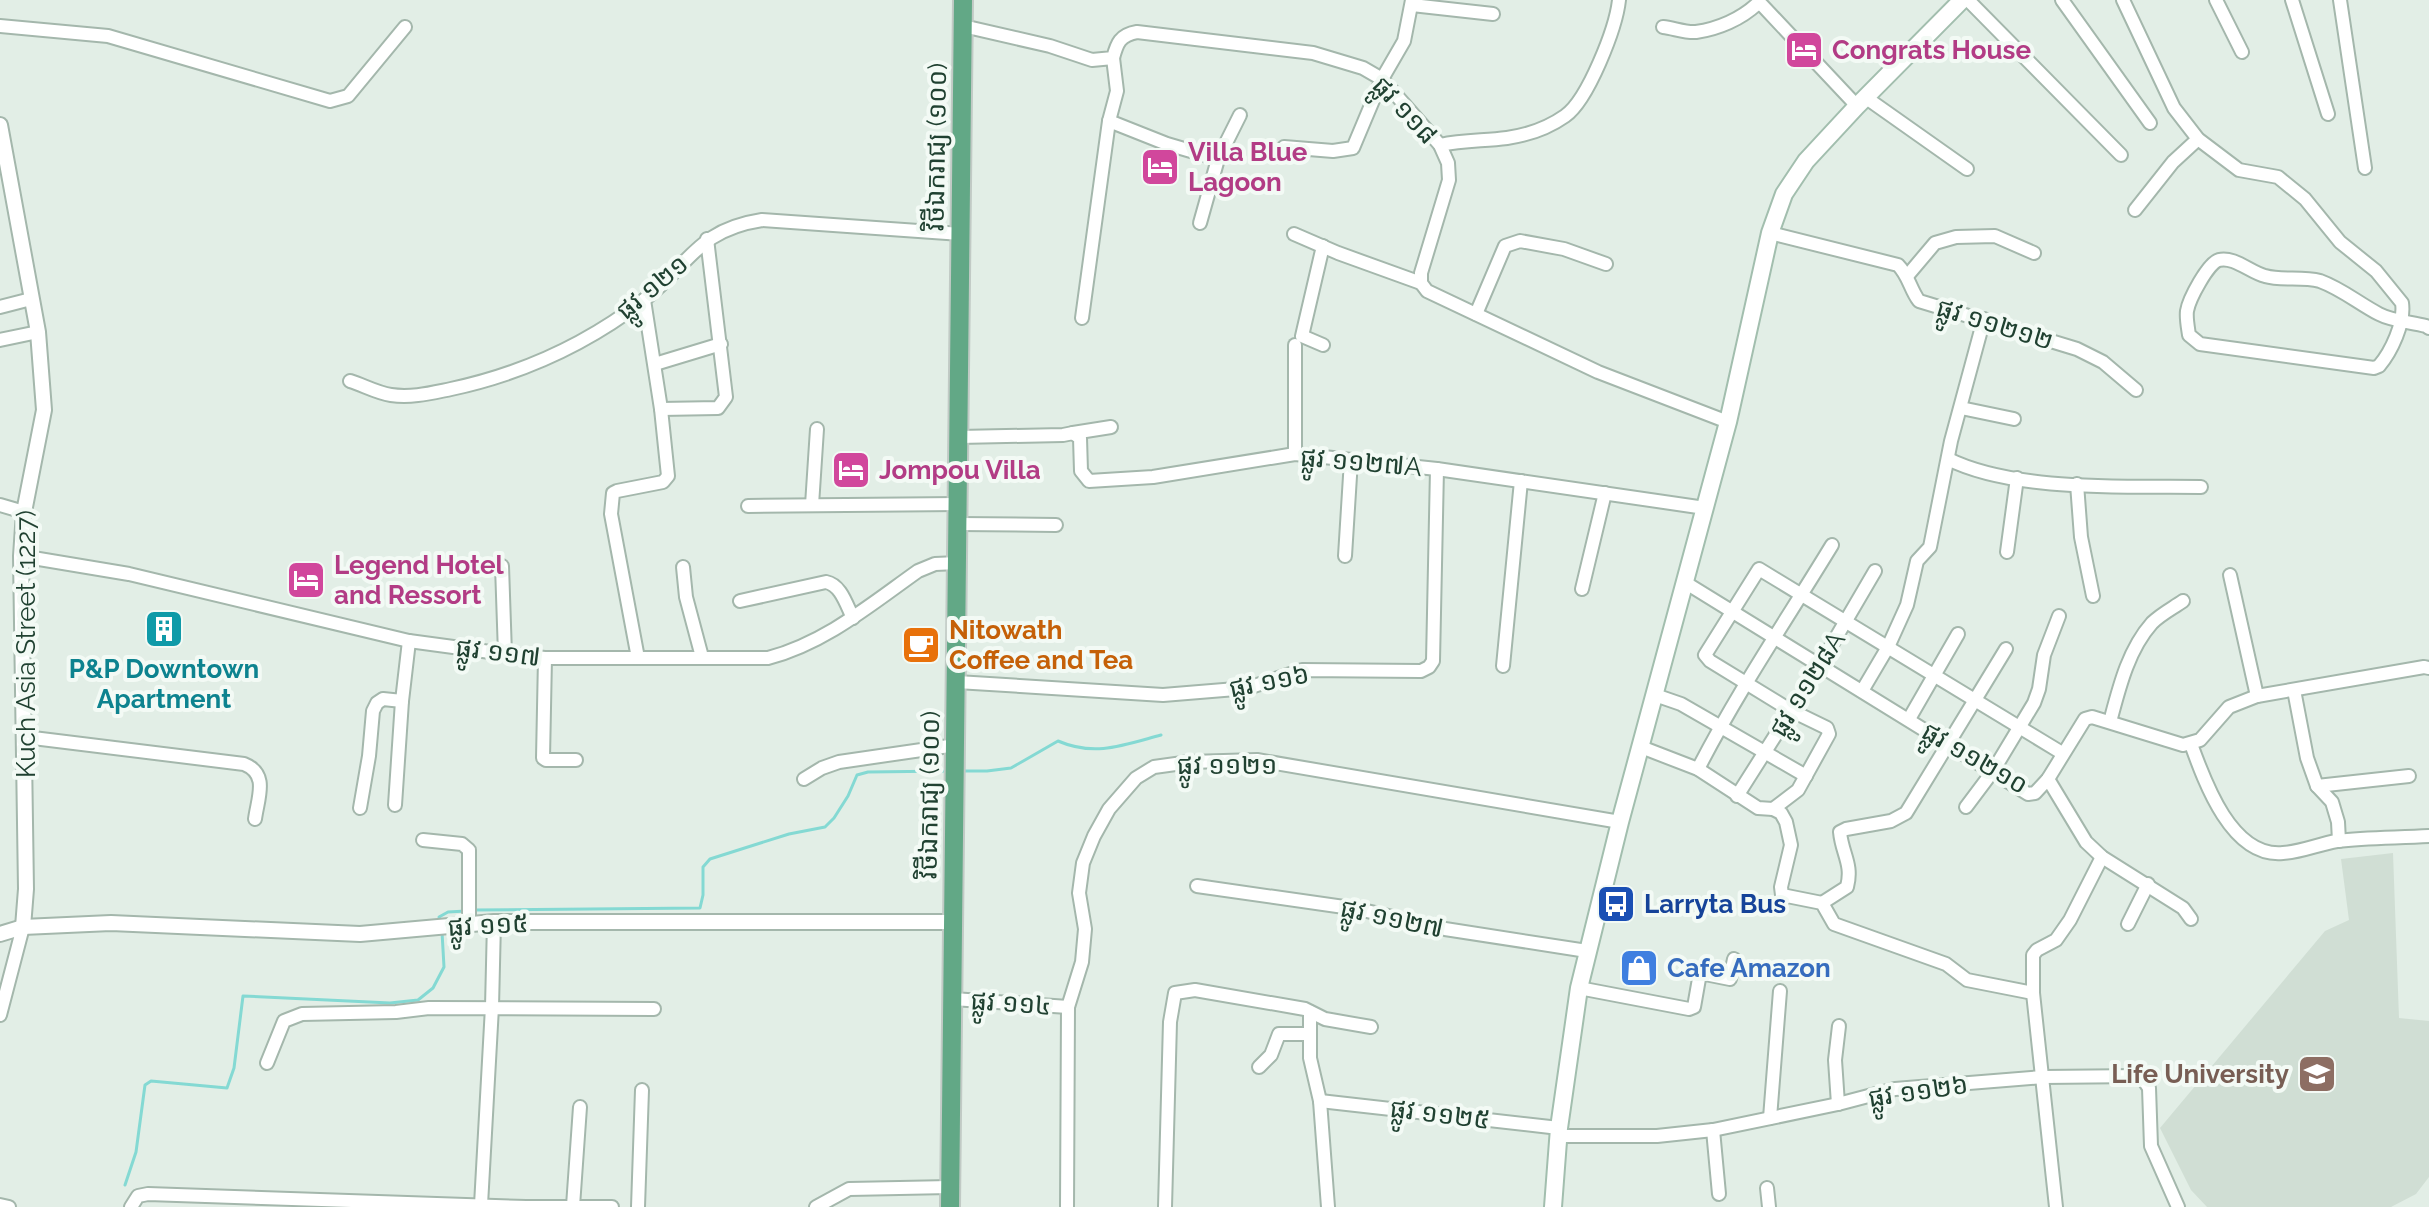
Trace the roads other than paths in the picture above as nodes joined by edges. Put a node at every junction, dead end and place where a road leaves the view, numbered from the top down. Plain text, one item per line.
1 (963, 0) edge
2 (1619, 0) edge
3 (1965, 0) edge
4 (2062, 0) edge
5 (2123, 0) edge
6 (2216, 0) edge
7 (2292, 0) edge
8 (2340, 0) edge
9 (1412, 3) edge
10 (1493, 14) dead end
11 (0, 26) edge
12 (963, 26) junction
13 (405, 27) dead end
14 (1663, 27) dead end
15 (2242, 52) dead end
16 (1113, 58) junction
17 (1382, 79) junction
18 (1861, 102) junction
19 (2328, 114) dead end
20 (1240, 115) dead end
21 (1109, 121) junction
22 (2150, 123) dead end
23 (0, 125) edge
24 (2198, 139) junction
25 (1440, 145) junction
26 (1284, 147) dead end
27 (2121, 155) dead end
28 (1218, 159) junction
29 (2365, 168) dead end
30 (1967, 169) dead end
31 (2135, 210) dead end
32 (1200, 223) dead end
33 (1770, 233) junction
34 (961, 234) junction
35 (1294, 234) dead end
36 (707, 239) junction
37 (1323, 246) junction
38 (2034, 253) dead end
39 (1606, 264) dead end
40 (1908, 275) junction
41 (1421, 283) junction
42 (31, 299) junction
43 (644, 300) junction
44 (0, 307) edge
45 (1476, 314) junction
46 (1082, 318) dead end
47 (1984, 319) junction
48 (2402, 320) junction
49 (2429, 328) edge
50 (38, 332) junction
51 (0, 340) edge
52 (721, 344) junction
53 (1295, 345) dead end
54 (1323, 345) dead end
55 (655, 364) junction
56 (350, 381) dead end
57 (2136, 390) dead end
58 (1961, 408) junction
59 (661, 409) junction
60 (2014, 419) dead end
61 (1728, 422) junction
62 (1111, 427) dead end
63 (817, 429) dead end
64 (1073, 433) junction
65 (959, 437) junction
66 (1295, 454) junction
67 (1948, 459) junction
68 (1351, 460) junction
69 (1437, 469) junction
70 (2017, 478) junction
71 (1521, 481) junction
72 (2077, 484) junction
73 (2201, 487) dead end
74 (1605, 493) junction
75 (959, 504) junction
76 (0, 505) edge
77 (812, 505) junction
78 (748, 506) dead end
79 (1705, 508) junction
80 (24, 512) junction
81 (958, 524) junction
82 (1056, 525) dead end
83 (1832, 545) dead end
84 (2007, 552) dead end
85 (21, 556) junction
86 (1345, 556) dead end
87 (958, 563) junction
88 (502, 566) dead end
89 (683, 567) dead end
90 (1875, 571) dead end
91 (2230, 575) dead end
92 (1686, 583) junction
93 (1582, 589) dead end
94 (1802, 595) junction
95 (2093, 596) dead end
96 (740, 601) dead end
97 (2183, 601) dead end
98 (1733, 610) junction
99 (2059, 616) dead end
100 (853, 618) junction
101 (1846, 621) junction
102 (1958, 634) dead end
103 (1776, 638) junction
104 (409, 641) junction
105 (1888, 647) junction
106 (2006, 649) dead end
107 (505, 654) junction
108 (702, 657) junction
109 (545, 658) junction
110 (638, 658) junction
111 (1820, 665) junction
112 (1503, 666) dead end
113 (2429, 668) edge
114 (1935, 675) junction
115 (1746, 681) junction
116 (957, 682) junction
117 (2294, 690) junction
118 (1862, 691) junction
119 (1655, 695) junction
120 (2257, 696) junction
121 (1976, 699) junction
122 (402, 701) junction
123 (1790, 710) junction
124 (1909, 719) junction
125 (2110, 722) junction
126 (1720, 726) junction
127 (2020, 726) junction
128 (25, 737) junction
129 (1947, 743) junction
130 (2191, 744) junction
131 (1641, 747) junction
132 (956, 752) junction
133 (1765, 753) junction
134 (2062, 753) junction
135 (576, 760) dead end
136 (1698, 769) junction
137 (1993, 771) junction
138 (1806, 776) junction
139 (2409, 776) dead end
140 (804, 779) dead end
141 (2048, 779) junction
142 (2317, 786) junction
143 (1737, 796) junction
144 (395, 805) dead end
145 (1966, 807) dead end
146 (360, 808) dead end
147 (1773, 809) junction
148 (255, 819) dead end
149 (1620, 822) junction
150 (2429, 836) edge
151 (423, 840) dead end
152 (2339, 841) junction
153 (2102, 857) junction
154 (2148, 884) junction
155 (1197, 886) dead end
156 (1822, 903) junction
157 (2191, 919) dead end
158 (494, 922) junction
159 (954, 922) junction
160 (462, 924) junction
161 (2128, 924) dead end
162 (23, 927) junction
163 (0, 934) edge
164 (1587, 951) junction
165 (1734, 959) dead end
166 (1579, 988) junction
167 (1780, 991) dead end
168 (2033, 993) junction
169 (953, 999) junction
170 (492, 1007) junction
171 (1068, 1007) junction
172 (654, 1009) dead end
173 (1310, 1012) junction
174 (0, 1015) edge
175 (1839, 1026) dead end
176 (1371, 1027) dead end
177 (1310, 1034) junction
178 (267, 1063) dead end
179 (1259, 1067) dead end
180 (2043, 1077) junction
181 (642, 1090) dead end
182 (1320, 1101) junction
183 (1838, 1104) junction
184 (580, 1107) dead end
185 (1770, 1118) junction
186 (1713, 1130) junction
187 (1559, 1132) junction
188 (950, 1187) junction
189 (1767, 1188) dead end
190 (1719, 1194) dead end
191 (336, 1203) edge
192 (0, 1205) edge
193 (481, 1205) junction
194 (573, 1206) edge
195 (9, 1207) edge
196 (131, 1207) edge
197 (612, 1207) edge
198 (638, 1207) edge
199 (816, 1207) edge
200 (950, 1207) edge
201 (1067, 1207) edge
202 (1165, 1207) edge
203 (1328, 1207) edge
204 (1553, 1207) edge
205 (1769, 1207) edge
206 (2056, 1207) edge
207 (2178, 1207) edge

1 - 12 main road, វិថីឯករាជ្យ (១០០)
2 - 25 street
3 - 18 main road
3 - 27 street
4 - 22 street
5 - 24 street
6 - 15 street
7 - 19 street
8 - 29 street
9 - 10 street
9 - 17 street
11 - 13 street
12 - 16 street
12 - 34 main road, វិថីឯករាជ្យ (១០០)
14 - 18 street
16 - 17 street, ផ្លូវ ១១៨
16 - 21 street
17 - 25 street, ផ្លូវ ១១៨
17 - 26 street
18 - 30 street
18 - 33 main road
20 - 28 street
21 - 28 street
21 - 46 street
23 - 42 street, Kuch Asia Street (1227)
24 - 31 street
24 - 48 street
25 - 41 street, ផ្លូវ ១១៨
28 - 32 street
33 - 40 street, ផ្លូវ ១១២១២
33 - 61 main road
34 - 36 street, ផ្លូវ ១២១
34 - 65 main road, វិថីឯករាជ្យ (១០០)
35 - 37 street
36 - 43 street, ផ្លូវ ១២១
36 - 52 street
37 - 41 street
37 - 54 street
38 - 40 street
39 - 45 street
40 - 47 street, ផ្លូវ ១១២១២
41 - 45 street
42 - 44 street
42 - 50 street, Kuch Asia Street (1227)
43 - 55 street
43 - 56 street, ផ្លូវ ១២១
45 - 61 street
47 - 57 street, ផ្លូវ ១១២១២
47 - 58 street
48 - 48 street
48 - 49 street
50 - 51 street
50 - 80 street, Kuch Asia Street (1227)
52 - 55 street
52 - 59 street
53 - 66 street
55 - 59 street
58 - 60 street
58 - 67 street
59 - 110 street
61 - 79 main road
62 - 64 street
63 - 77 street
64 - 65 street
64 - 66 street, ផ្លូវ ១១២៧A
65 - 75 main road, វិថីឯករាជ្យ (១០០)
66 - 68 street, ផ្លូវ ១១២៧A
67 - 70 street
67 - 105 street
68 - 69 street, ផ្លូវ ១១២៧A
68 - 86 street
69 - 71 street, ផ្លូវ ១១២៧A
69 - 116 street, ផ្លូវ ១១៦
70 - 72 street
70 - 84 street
71 - 74 street, ផ្លូវ ១១២៧A
71 - 112 street
72 - 73 street
72 - 95 street
74 - 79 street, ផ្លូវ ១១២៧A
74 - 93 street
75 - 77 street
75 - 81 main road, វិថីឯករាជ្យ (១០០)
76 - 80 street
77 - 78 street
79 - 92 main road
80 - 85 street, Kuch Asia Street (1227)
81 - 82 street
81 - 87 main road, វិថីឯករាជ្យ (១០០)
83 - 94 street
85 - 104 street, ផ្លូវ ១១៧
85 - 128 street, Kuch Asia Street (1227)
87 - 100 street, ផ្លូវ ១១៧
87 - 116 main road, វិថីឯករាជ្យ (១០០)
88 - 107 street
89 - 108 street
90 - 101 street, ផ្លូវ ១១២៨A
91 - 120 street
92 - 98 street, ផ្លូវ ១១២១០
92 - 119 main road
94 - 98 street
94 - 101 street
94 - 103 street
96 - 100 street
97 - 125 street
98 - 103 street, ផ្លូវ ១១២១០
98 - 115 street
99 - 127 street
100 - 108 street, ផ្លូវ ១១៧
101 - 105 street
101 - 111 street, ផ្លូវ ១១២៨A
102 - 114 street
103 - 111 street, ផ្លូវ ១១២១០
103 - 115 street
104 - 107 street, ផ្លូវ ១១៧
104 - 122 street
105 - 114 street
105 - 118 street
106 - 121 street
107 - 109 street, ផ្លូវ ១១៧
108 - 110 street, ផ្លូវ ១១៧
109 - 110 street, ផ្លូវ ១១៧
109 - 135 street
111 - 118 street, ផ្លូវ ១១២១០
111 - 123 street, ផ្លូវ ១១២៨A
113 - 117 street
114 - 121 street
114 - 124 street
115 - 123 street
115 - 126 street
116 - 132 main road, វិថីឯករាជ្យ (១០០)
117 - 120 street
117 - 142 street
118 - 124 street, ផ្លូវ ១១២១០
119 - 126 street
119 - 131 main road
120 - 130 street
121 - 127 street
121 - 129 street
122 - 144 street
122 - 146 street
123 - 133 street, ផ្លូវ ១១២៨A
123 - 138 street
124 - 129 street, ផ្លូវ ១១២១០
125 - 130 street
125 - 134 street, ផ្លូវ ១១២១០
126 - 133 street
126 - 136 street
127 - 134 street
127 - 137 street
128 - 148 street
128 - 162 street, Kuch Asia Street (1227)
129 - 137 street, ផ្លូវ ១១២១០
129 - 156 street
130 - 152 street
131 - 136 street
131 - 149 main road
132 - 140 street
132 - 159 main road, វិថីឯករាជ្យ (១០០)
133 - 138 street
133 - 143 street, ផ្លូវ ១១២៨A
134 - 141 street, ផ្លូវ ១១២១០
136 - 143 street
137 - 141 street, ផ្លូវ ១១២១០
137 - 145 street
138 - 147 street
139 - 142 street
141 - 153 street
142 - 152 street
143 - 147 street
147 - 156 street
149 - 164 main road
149 - 171 street, ផ្លូវ ១១២១
150 - 152 street
151 - 160 street
153 - 154 street
153 - 168 street
154 - 157 street
154 - 161 street
155 - 164 street, ផ្លូវ ១១២៧
156 - 168 street
158 - 159 street, ផ្លូវ ១១៥
158 - 160 street, ផ្លូវ ១១៥
158 - 170 street
159 - 169 main road, វិថីឯករាជ្យ (១០០)
160 - 162 street, ផ្លូវ ១១៥
162 - 163 street, ផ្លូវ ១១៥
162 - 174 street
164 - 166 main road
165 - 166 street
166 - 187 main road
167 - 185 street
168 - 180 street
169 - 171 street, ផ្លូវ ១១៤
169 - 188 main road, វិថីឯករាជ្យ (១០០)
170 - 172 street
170 - 178 street
170 - 193 street
171 - 201 street, ផ្លូវ ១១២១
173 - 176 street
173 - 177 street
173 - 202 street
175 - 183 street
177 - 179 street
177 - 182 street
180 - 183 street, ផ្លូវ ១១២៦
180 - 206 street
180 - 207 street, ផ្លូវ ១១២៦
181 - 198 street
182 - 187 street, ផ្លូវ ១១២៥
182 - 203 street
183 - 185 street, ផ្លូវ ១១២៦
184 - 194 street
185 - 186 street, ផ្លូវ ១១២៦
186 - 187 street, ផ្លូវ ១១២៦
186 - 190 street
187 - 204 main road
188 - 199 street
188 - 200 main road, វិថីឯករាជ្យ (១០០)
189 - 205 street
191 - 193 street
191 - 196 street
192 - 195 street
193 - 194 street
194 - 197 street

